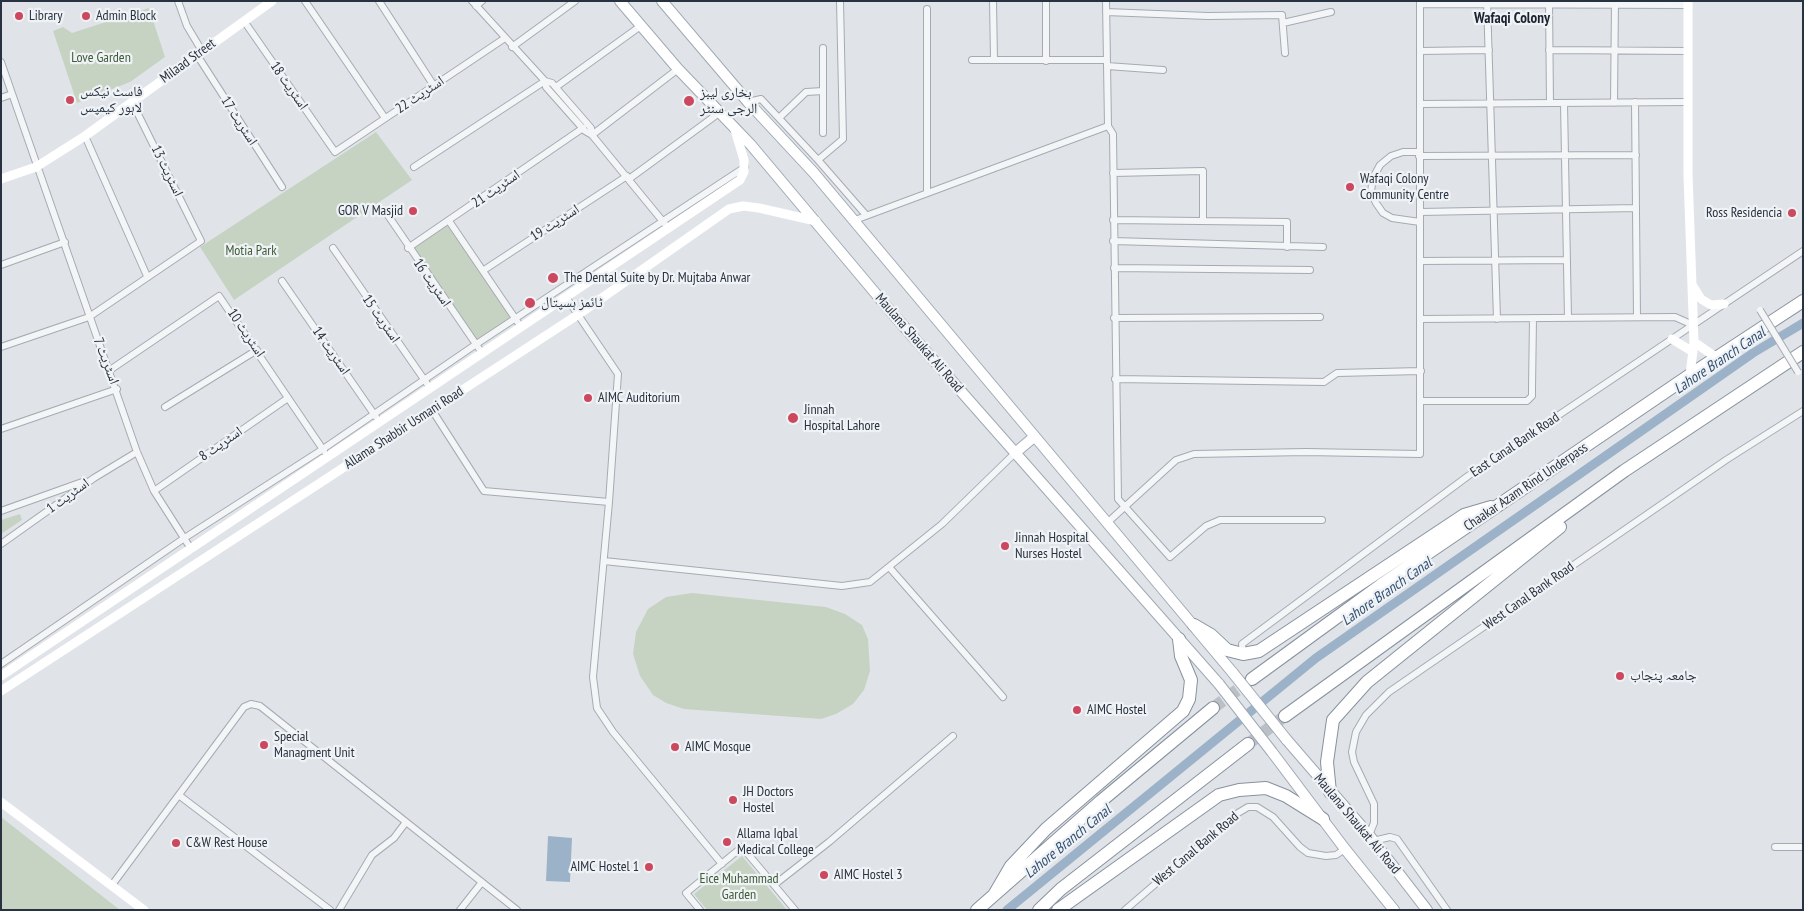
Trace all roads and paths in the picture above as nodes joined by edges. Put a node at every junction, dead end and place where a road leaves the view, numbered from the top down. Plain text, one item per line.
1 (178, 1) edge
2 (272, 1) edge
3 (305, 1) edge
4 (379, 1) edge
5 (482, 1) edge
6 (575, 1) edge
7 (620, 1) edge
8 (840, 1) edge
9 (993, 1) edge
10 (1046, 1) edge
11 (1106, 1) edge
12 (1420, 2) edge
13 (667, 3) edge
14 (1487, 3) edge
15 (1549, 3) edge
16 (1615, 3) edge
17 (1688, 3) edge
18 (474, 4) edge
19 (927, 9) dead end
20 (1106, 12) junction
21 (1331, 12) dead end
22 (244, 21) junction
23 (1283, 23) junction
24 (642, 25) junction
25 (505, 38) junction
26 (512, 47) junction
27 (823, 48) dead end
28 (1489, 50) junction
29 (1549, 50) junction
30 (1420, 51) junction
31 (1614, 51) junction
32 (1688, 51) junction
33 (200, 53) junction
34 (1285, 53) dead end
35 (972, 60) dead end
36 (994, 60) junction
37 (1046, 61) junction
38 (1, 62) edge
39 (1107, 63) junction
40 (678, 69) junction
41 (1163, 70) dead end
42 (545, 81) junction
43 (434, 86) junction
44 (556, 87) junction
45 (823, 90) junction
46 (12, 94) junction
47 (1, 98) edge
48 (132, 102) junction
49 (748, 102) junction
50 (1614, 102) junction
51 (1635, 102) junction
52 (1688, 102) junction
53 (1492, 103) junction
54 (1550, 103) junction
55 (1564, 103) junction
56 (1420, 104) junction
57 (719, 113) junction
58 (780, 117) junction
59 (385, 118) junction
60 (1108, 126) junction
61 (583, 128) junction
62 (736, 130) junction
63 (824, 133) dead end
64 (592, 135) junction
65 (85, 136) junction
66 (334, 152) joint
67 (1420, 154) junction
68 (1493, 155) junction
69 (1564, 155) junction
70 (1636, 155) junction
71 (818, 160) junction
72 (36, 167) junction
73 (414, 167) dead end
74 (1113, 173) junction
75 (628, 178) junction
76 (1, 179) edge
77 (282, 187) dead end
78 (927, 192) junction
79 (1636, 208) junction
80 (1566, 210) junction
81 (385, 211) dead end
82 (1420, 212) junction
83 (1494, 212) junction
84 (866, 216) junction
85 (855, 220) junction
86 (1113, 220) junction
87 (449, 221) junction
88 (817, 221) junction
89 (1203, 221) junction
90 (1420, 222) junction
91 (666, 225) junction
92 (1113, 241) junction
93 (65, 242) junction
94 (1287, 247) junction
95 (1323, 247) dead end
96 (333, 248) dead end
97 (408, 248) junction
98 (1803, 251) edge
99 (1495, 260) junction
100 (1567, 260) junction
101 (1420, 261) junction
102 (1, 265) edge
103 (1114, 268) junction
104 (484, 270) junction
105 (1310, 270) dead end
106 (148, 276) junction
107 (282, 281) dead end
108 (1692, 284) junction
109 (566, 297) junction
110 (1803, 301) edge
111 (1724, 304) junction
112 (1760, 310) dead end
113 (579, 314) junction
114 (89, 317) junction
115 (1320, 317) dead end
116 (1637, 317) junction
117 (516, 318) junction
118 (1114, 318) junction
119 (1534, 318) junction
120 (1568, 318) junction
121 (1420, 319) junction
122 (1497, 319) junction
123 (1693, 325) junction
124 (521, 327) junction
125 (1672, 339) junction
126 (1694, 342) junction
127 (475, 344) junction
128 (1, 347) edge
129 (257, 350) junction
130 (1693, 352) junction
131 (1803, 352) edge
132 (482, 354) junction
133 (1717, 358) junction
134 (110, 370) junction
135 (1421, 371) junction
136 (1798, 372) dead end
137 (1690, 375) junction
138 (1114, 379) junction
139 (424, 381) junction
140 (430, 388) junction
141 (117, 389) junction
142 (288, 398) junction
143 (1421, 401) junction
144 (165, 407) dead end
145 (432, 410) junction
146 (1803, 411) edge
147 (377, 418) junction
148 (1, 429) edge
149 (1034, 437) junction
150 (137, 452) junction
151 (325, 453) junction
152 (1015, 453) junction
153 (1624, 471) junction
154 (94, 478) junction
155 (154, 491) junction
156 (609, 502) junction
157 (1502, 504) junction
158 (1124, 506) junction
159 (1, 511) edge
160 (1322, 520) dead end
161 (1106, 523) junction
162 (183, 539) junction
163 (1, 544) edge
164 (190, 549) junction
165 (604, 561) junction
166 (889, 567) junction
167 (1194, 625) junction
168 (1178, 639) junction
169 (1243, 654) junction
170 (1, 664) edge
171 (1, 676) edge
172 (1252, 679) tunnel mouth
173 (1, 691) edge
174 (1002, 697) dead end
175 (1213, 708) tunnel mouth
176 (1285, 716) tunnel mouth
177 (953, 736) dead end
178 (1248, 744) tunnel mouth
179 (1330, 792) junction
180 (180, 796) junction
181 (1, 802) edge
182 (1323, 819) junction
183 (406, 822) junction
184 (1371, 838) junction
185 (1775, 847) dead end
186 (1803, 847) edge
187 (1345, 849) junction
188 (722, 864) junction
189 (482, 882) junction
190 (112, 885) junction
191 (774, 885) junction
192 (994, 895) junction
193 (144, 910) edge
194 (330, 910) edge
195 (339, 910) edge
196 (460, 910) edge
197 (516, 910) edge
198 (700, 910) edge
199 (795, 910) edge
200 (977, 910) edge
201 (1039, 910) edge
202 (1058, 910) edge
203 (1125, 910) edge
204 (1394, 910) edge
205 (1427, 910) edge
206 (1447, 910) edge

1 - 33 street, اسٹریٹ 17
2 - 22 main road, Milaad Street
3 - 59 street
4 - 43 street
5 - 18 street
6 - 26 street
7 - 24 main road, Maulana Shaukat Ali Road
8 - 71 street
9 - 36 street
10 - 37 street
11 - 20 street
12 - 14 street
12 - 30 street
13 - 49 main road, Maulana Shaukat Ali Road
14 - 15 street
14 - 28 street
15 - 16 street
15 - 29 street
16 - 17 street
16 - 31 street
17 - 32 main road
18 - 25 street
19 - 78 street
20 - 23 street
20 - 39 street
21 - 23 street
22 - 33 main road, Milaad Street
22 - 66 street, اسٹریٹ 18
23 - 34 street
24 - 40 main road, Maulana Shaukat Ali Road
24 - 44 street
25 - 26 street
25 - 43 street, اسٹریٹ 22
26 - 42 street
27 - 45 street
28 - 30 street
28 - 53 street
29 - 31 street
29 - 54 street
30 - 56 street
31 - 32 street
31 - 50 street
32 - 52 main road
33 - 48 main road, Milaad Street
33 - 77 street, اسٹریٹ 17
35 - 36 street
36 - 37 street
37 - 39 street
38 - 46 street, اسٹریٹ 7
39 - 41 street
39 - 60 street
40 - 57 main road, Maulana Shaukat Ali Road
40 - 64 street
42 - 44 street
42 - 61 street
42 - 73 street
43 - 59 street, اسٹریٹ 22
44 - 64 street
45 - 58 street
45 - 63 street
46 - 47 street
46 - 72 street, اسٹریٹ 7
48 - 65 main road, Milaad Street
48 - 106 street, اسٹریٹ 13
49 - 58 street
49 - 85 main road, Maulana Shaukat Ali Road
50 - 51 street
50 - 55 street
51 - 52 street
51 - 70 street
52 - 108 main road
53 - 54 street
53 - 56 street
53 - 68 street
54 - 55 street
55 - 69 street
56 - 67 street
57 - 62 main road, Maulana Shaukat Ali Road
57 - 75 street, اسٹریٹ 19
58 - 71 street
59 - 66 street, اسٹریٹ 22
60 - 74 street
60 - 78 street
61 - 64 street
61 - 87 street, اسٹریٹ 21
62 - 88 main road, Maulana Shaukat Ali Road
62 - 91 main road, Allama Shabbir Usmani Road
64 - 75 street
65 - 72 main road, Milaad Street
65 - 106 street
67 - 68 street
67 - 82 street
67 - 90 street
68 - 69 street
68 - 83 street
69 - 70 street
69 - 80 street
70 - 79 street
71 - 84 street
72 - 76 main road, Milaad Street
72 - 93 street, اسٹریٹ 7
74 - 86 street
74 - 89 street
75 - 91 street
75 - 104 street, اسٹریٹ 19
78 - 84 street
79 - 80 street
79 - 116 street
80 - 83 street
80 - 100 street
81 - 97 street, اسٹریٹ 16
82 - 83 street
82 - 90 street
83 - 99 street
84 - 85 street
85 - 149 main road, Maulana Shaukat Ali Road
86 - 89 street
86 - 92 street
87 - 97 street, اسٹریٹ 21
87 - 104 street
88 - 113 main road, Allama Shabbir Usmani Road
88 - 152 main road, Maulana Shaukat Ali Road
89 - 94 street
90 - 101 street
91 - 109 main road, Allama Shabbir Usmani Road
91 - 117 street
92 - 94 street
92 - 103 street
93 - 102 street
93 - 114 street, اسٹریٹ 7
94 - 95 street
96 - 139 street, اسٹریٹ 15
97 - 127 street, اسٹریٹ 16
98 - 111 street, East Canal Bank Road
99 - 100 street
99 - 101 street
99 - 122 street
100 - 120 street
101 - 121 street
103 - 105 street
103 - 118 street
104 - 117 street
106 - 114 street
107 - 147 street, اسٹریٹ 14
108 - 111 main road
108 - 123 main road
109 - 113 street
109 - 124 main road, Allama Shabbir Usmani Road
110 - 133 highway, Chaakar Azam Rind Underpass
111 - 123 street, East Canal Bank Road
112 - 136 street, bridge
113 - 145 main road, Allama Shabbir Usmani Road
113 - 156 street
114 - 128 street
114 - 134 street, اسٹریٹ 7
115 - 118 street
116 - 120 street
116 - 123 street
117 - 124 street
117 - 127 street
118 - 138 street
119 - 120 street
119 - 122 street
119 - 143 street
121 - 122 street
121 - 135 street
123 - 125 street, East Canal Bank Road
123 - 126 main road
124 - 132 main road, Allama Shabbir Usmani Road
125 - 130 main road
125 - 169 street, East Canal Bank Road
126 - 130 main road
126 - 133 main road
127 - 132 street, اسٹریٹ 16
127 - 139 street
129 - 134 street, اسٹریٹ 10
129 - 142 street, اسٹریٹ 10
129 - 144 street
130 - 137 main road
131 - 153 highway
132 - 140 main road, Allama Shabbir Usmani Road
133 - 137 highway, Chaakar Azam Rind Underpass
134 - 141 street, اسٹریٹ 7
135 - 138 street
135 - 143 street
137 - 157 highway, Chaakar Azam Rind Underpass
138 - 158 street
139 - 140 street, اسٹریٹ 15
139 - 147 street
140 - 147 main road, Allama Shabbir Usmani Road
141 - 148 street
141 - 150 street, اسٹریٹ 7
142 - 151 street, اسٹریٹ 10
142 - 155 street, اسٹریٹ 8
143 - 158 street
145 - 156 street
145 - 173 main road, Allama Shabbir Usmani Road
146 - 184 street, West Canal Bank Road
147 - 151 main road, Allama Shabbir Usmani Road
149 - 152 main road
149 - 161 main road, Maulana Shaukat Ali Road
150 - 154 street, اسٹریٹ 1
150 - 155 street, اسٹریٹ 7
151 - 162 street
151 - 164 main road, Allama Shabbir Usmani Road
152 - 166 street
152 - 168 main road, Maulana Shaukat Ali Road
153 - 176 highway
153 - 179 highway
154 - 159 street
154 - 163 street, اسٹریٹ 1
155 - 162 street, اسٹریٹ 7
156 - 165 street
157 - 169 highway
157 - 172 highway, Chaakar Azam Rind Underpass
158 - 160 street
158 - 161 street
161 - 167 main road, Maulana Shaukat Ali Road
162 - 164 street, اسٹریٹ 7
162 - 170 street
164 - 171 main road, Allama Shabbir Usmani Road
165 - 166 street
165 - 188 street
166 - 174 street
167 - 169 highway
167 - 179 main road, Maulana Shaukat Ali Road, bridge
168 - 182 main road, Maulana Shaukat Ali Road, bridge
168 - 192 highway
175 - 192 highway
177 - 191 street
178 - 201 highway
179 - 184 main road, Maulana Shaukat Ali Road
180 - 183 street
180 - 190 street
180 - 194 street
181 - 190 main road
182 - 187 main road, Maulana Shaukat Ali Road
182 - 202 highway
183 - 189 street
183 - 195 street
184 - 205 main road, Maulana Shaukat Ali Road
184 - 206 street
185 - 186 street
187 - 203 street, West Canal Bank Road
187 - 204 main road, Maulana Shaukat Ali Road
188 - 191 street
188 - 198 street
189 - 196 street
189 - 197 street
190 - 193 main road
191 - 199 street
192 - 200 highway

